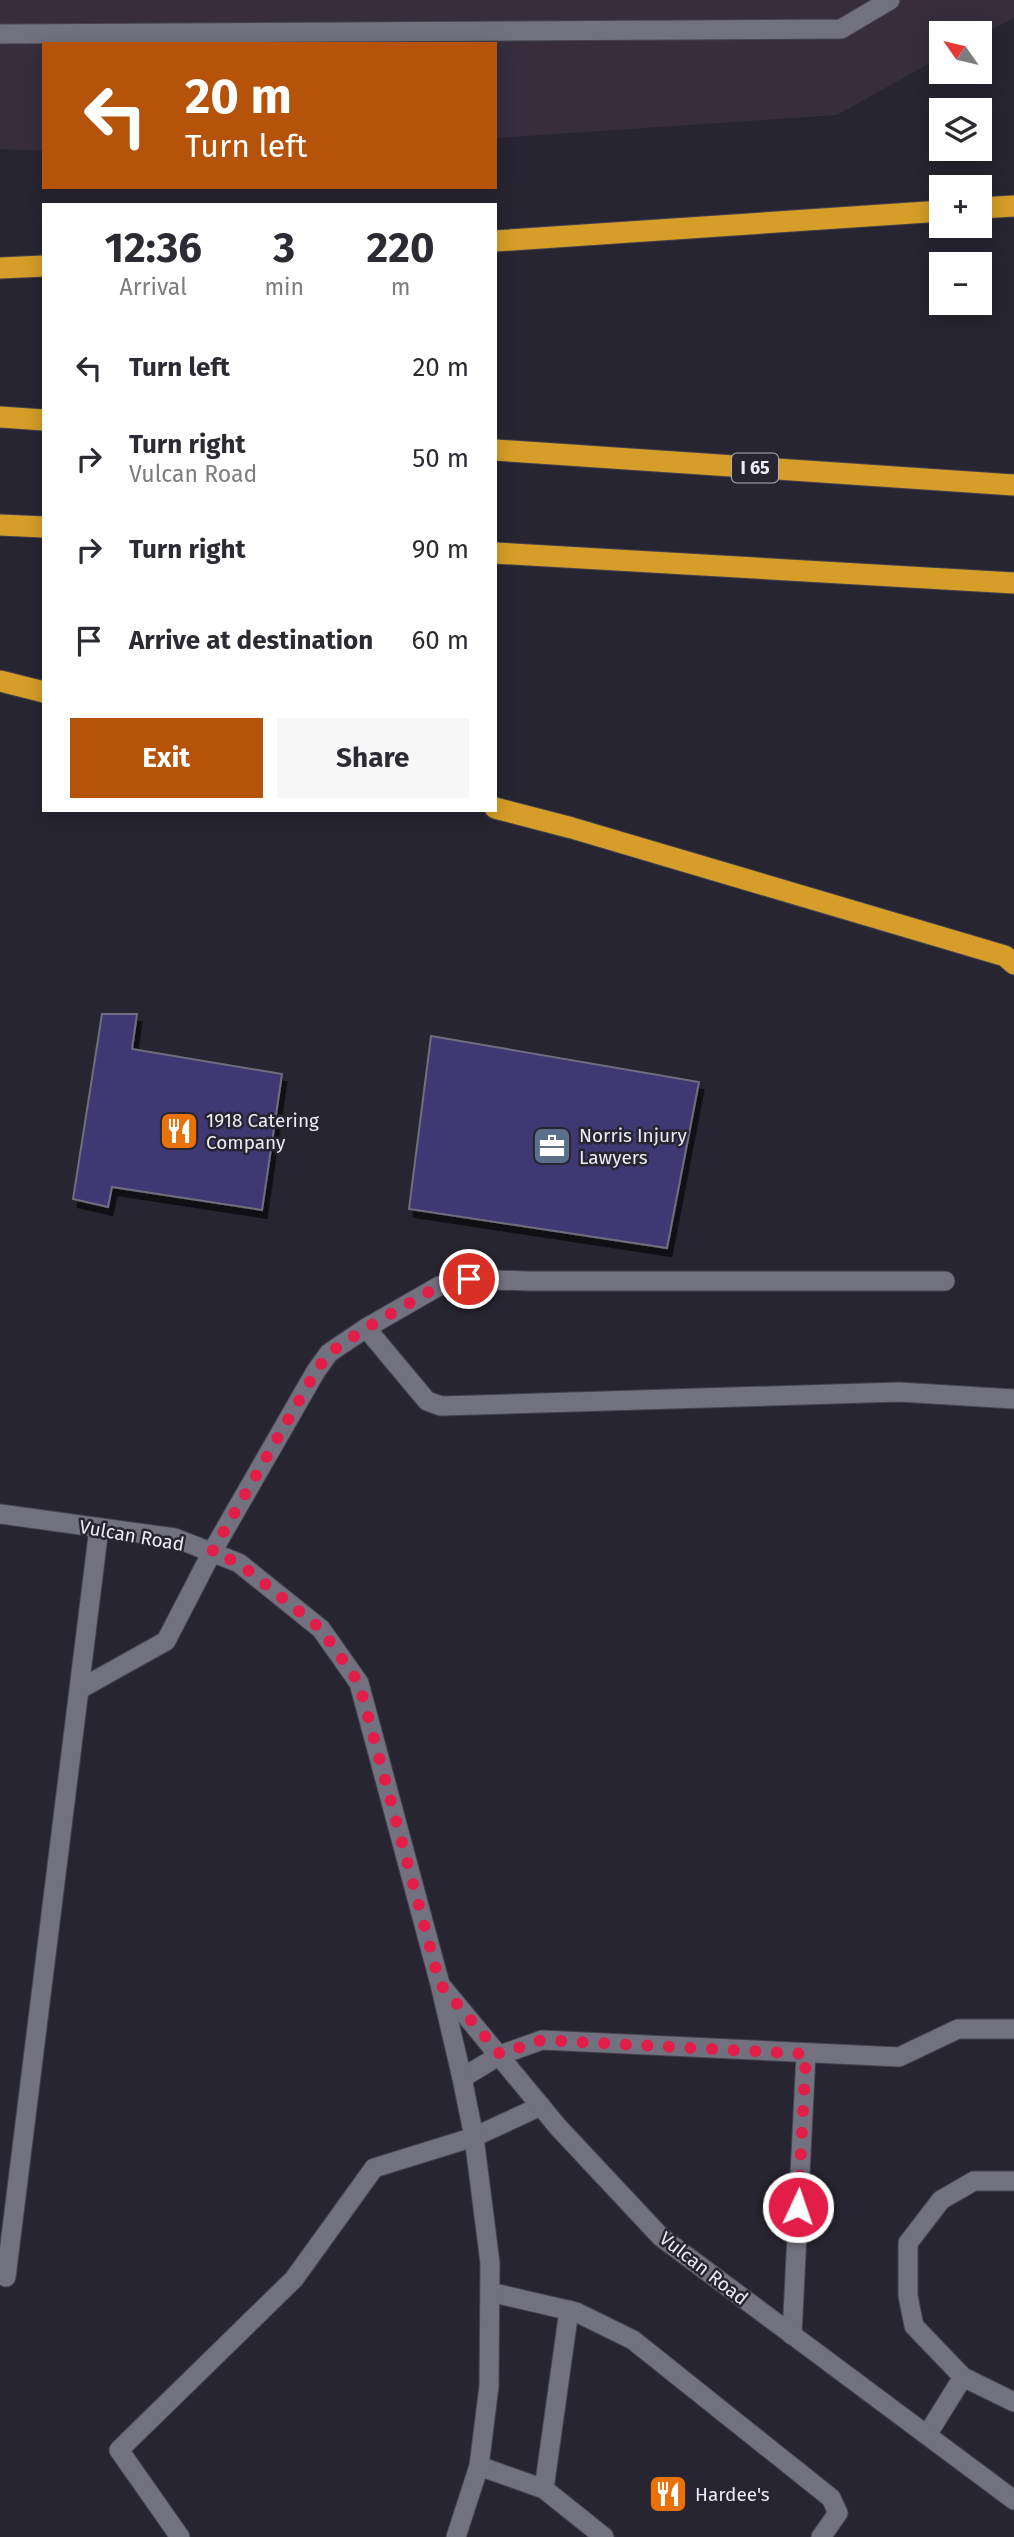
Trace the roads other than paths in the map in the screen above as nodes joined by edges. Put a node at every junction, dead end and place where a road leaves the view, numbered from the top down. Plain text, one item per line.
1 (890, 0) edge
2 (0, 34) edge
3 (1014, 206) edge
4 (992, 207) edge
5 (929, 212) edge
6 (497, 241) edge
7 (42, 266) edge
8 (0, 268) edge
9 (0, 417) edge
10 (42, 420) edge
11 (497, 450) edge
12 (1014, 485) edge
13 (0, 525) edge
14 (42, 527) edge
15 (497, 553) edge
16 (1014, 583) edge
17 (0, 681) edge
18 (42, 692) edge
19 (497, 809) edge
20 (1014, 964) edge
21 (945, 1281) dead end
22 (366, 1328) junction
23 (1014, 1399) edge
24 (0, 1514) edge
25 (99, 1528) junction
26 (212, 1552) junction
27 (80, 1689) junction
28 (440, 1984) junction
29 (1014, 2029) edge
30 (500, 2054) junction
31 (806, 2054) junction
32 (462, 2078) junction
33 (541, 2106) junction
34 (474, 2137) junction
35 (1014, 2181) edge
36 (6, 2277) dead end
37 (490, 2292) junction
38 (569, 2310) junction
39 (792, 2335) junction
40 (963, 2377) junction
41 (1014, 2402) edge
42 (927, 2435) junction
43 (479, 2466) junction
44 (544, 2489) junction
45 (1014, 2500) edge
46 (180, 2537) edge
47 (456, 2537) edge
48 (604, 2537) edge
49 (821, 2537) edge

1 - 2 street
3 - 4 highway
5 - 6 highway
7 - 8 highway
9 - 10 highway
11 - 12 highway, I 65
13 - 14 highway
15 - 16 highway
17 - 18 highway
19 - 20 highway
21 - 22 street
22 - 23 street
22 - 26 street
24 - 25 street, Vulcan Road
25 - 26 street, Vulcan Road
25 - 27 street
26 - 27 street
26 - 28 street, Vulcan Road
27 - 36 street
28 - 30 street, Vulcan Road
28 - 32 street, Vulcan Road
29 - 31 street
30 - 31 street
30 - 32 street
30 - 33 street, Vulcan Road
31 - 39 street
32 - 34 street, Vulcan Road
33 - 34 street
33 - 39 street, Vulcan Road
34 - 37 street, Vulcan Road
34 - 46 street
35 - 40 street
37 - 38 street
37 - 43 street, Vulcan Road
38 - 44 street
38 - 49 street
39 - 42 street, Vulcan Road
40 - 41 street
40 - 42 street
42 - 45 street, Vulcan Road
43 - 44 street
43 - 47 street, Vulcan Road
44 - 48 street

